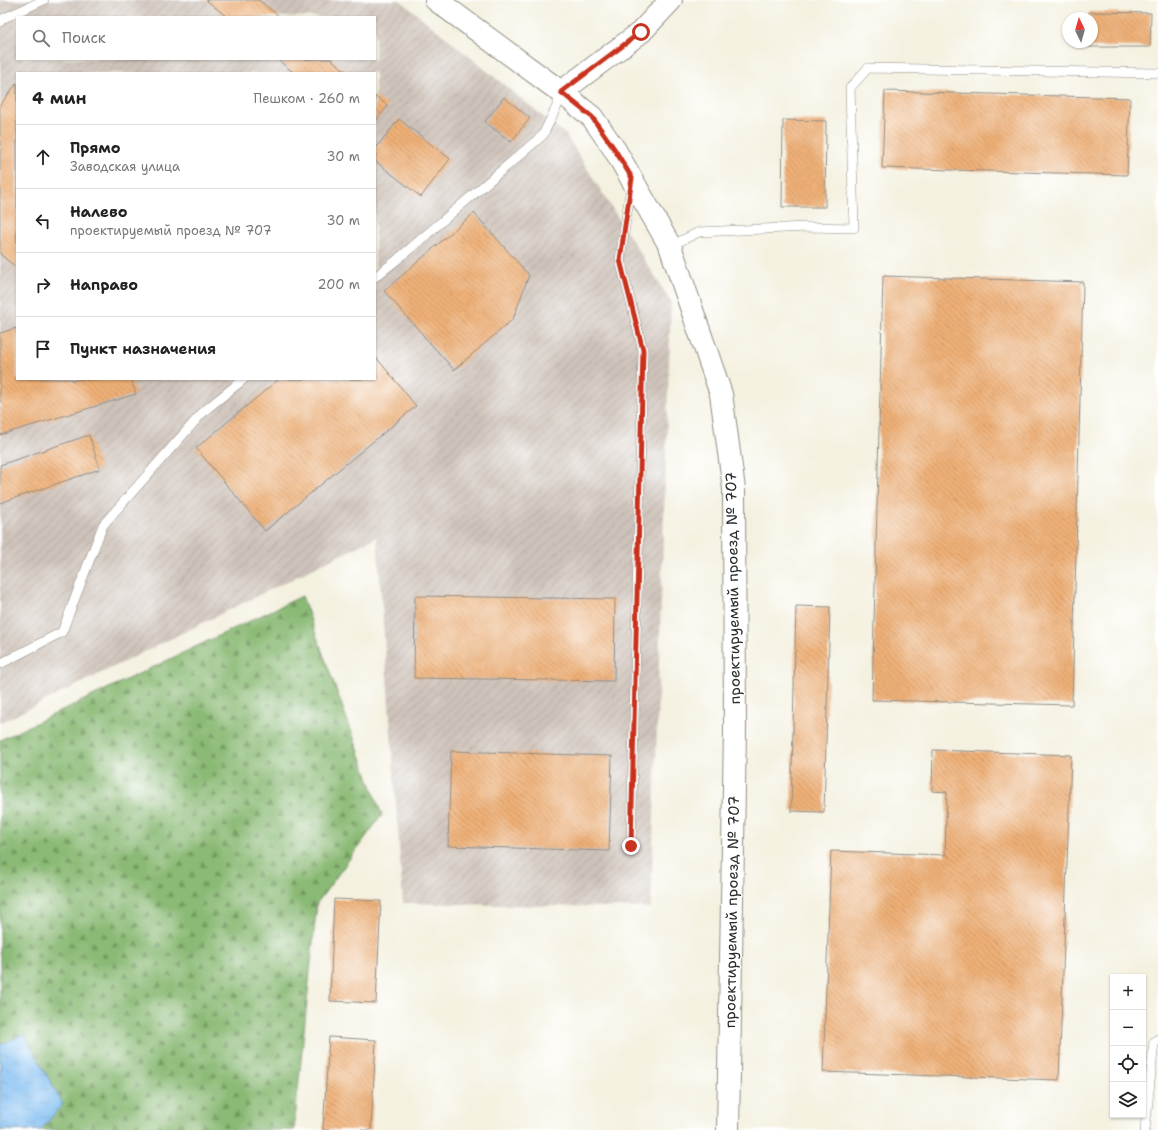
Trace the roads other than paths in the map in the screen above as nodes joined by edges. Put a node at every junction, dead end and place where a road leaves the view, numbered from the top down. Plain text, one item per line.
1 (44, 0) edge
2 (436, 0) edge
3 (662, 4) edge
4 (0, 22) edge
5 (1158, 74) edge
6 (561, 92) junction
7 (632, 178) junction
8 (670, 246) junction
9 (376, 276) edge
10 (243, 380) edge
11 (0, 664) edge
12 (631, 846) dead end
13 (1158, 1039) edge
14 (728, 1130) edge
15 (1145, 1130) edge

1 - 4 lane
2 - 6 street, проектируемый проезд № 707
3 - 6 street
5 - 8 lane
6 - 7 street, проектируемый проезд № 707
6 - 9 lane
7 - 8 street, проектируемый проезд № 707
7 - 12 lane
8 - 14 street, проектируемый проезд № 707
10 - 11 lane
13 - 15 lane

